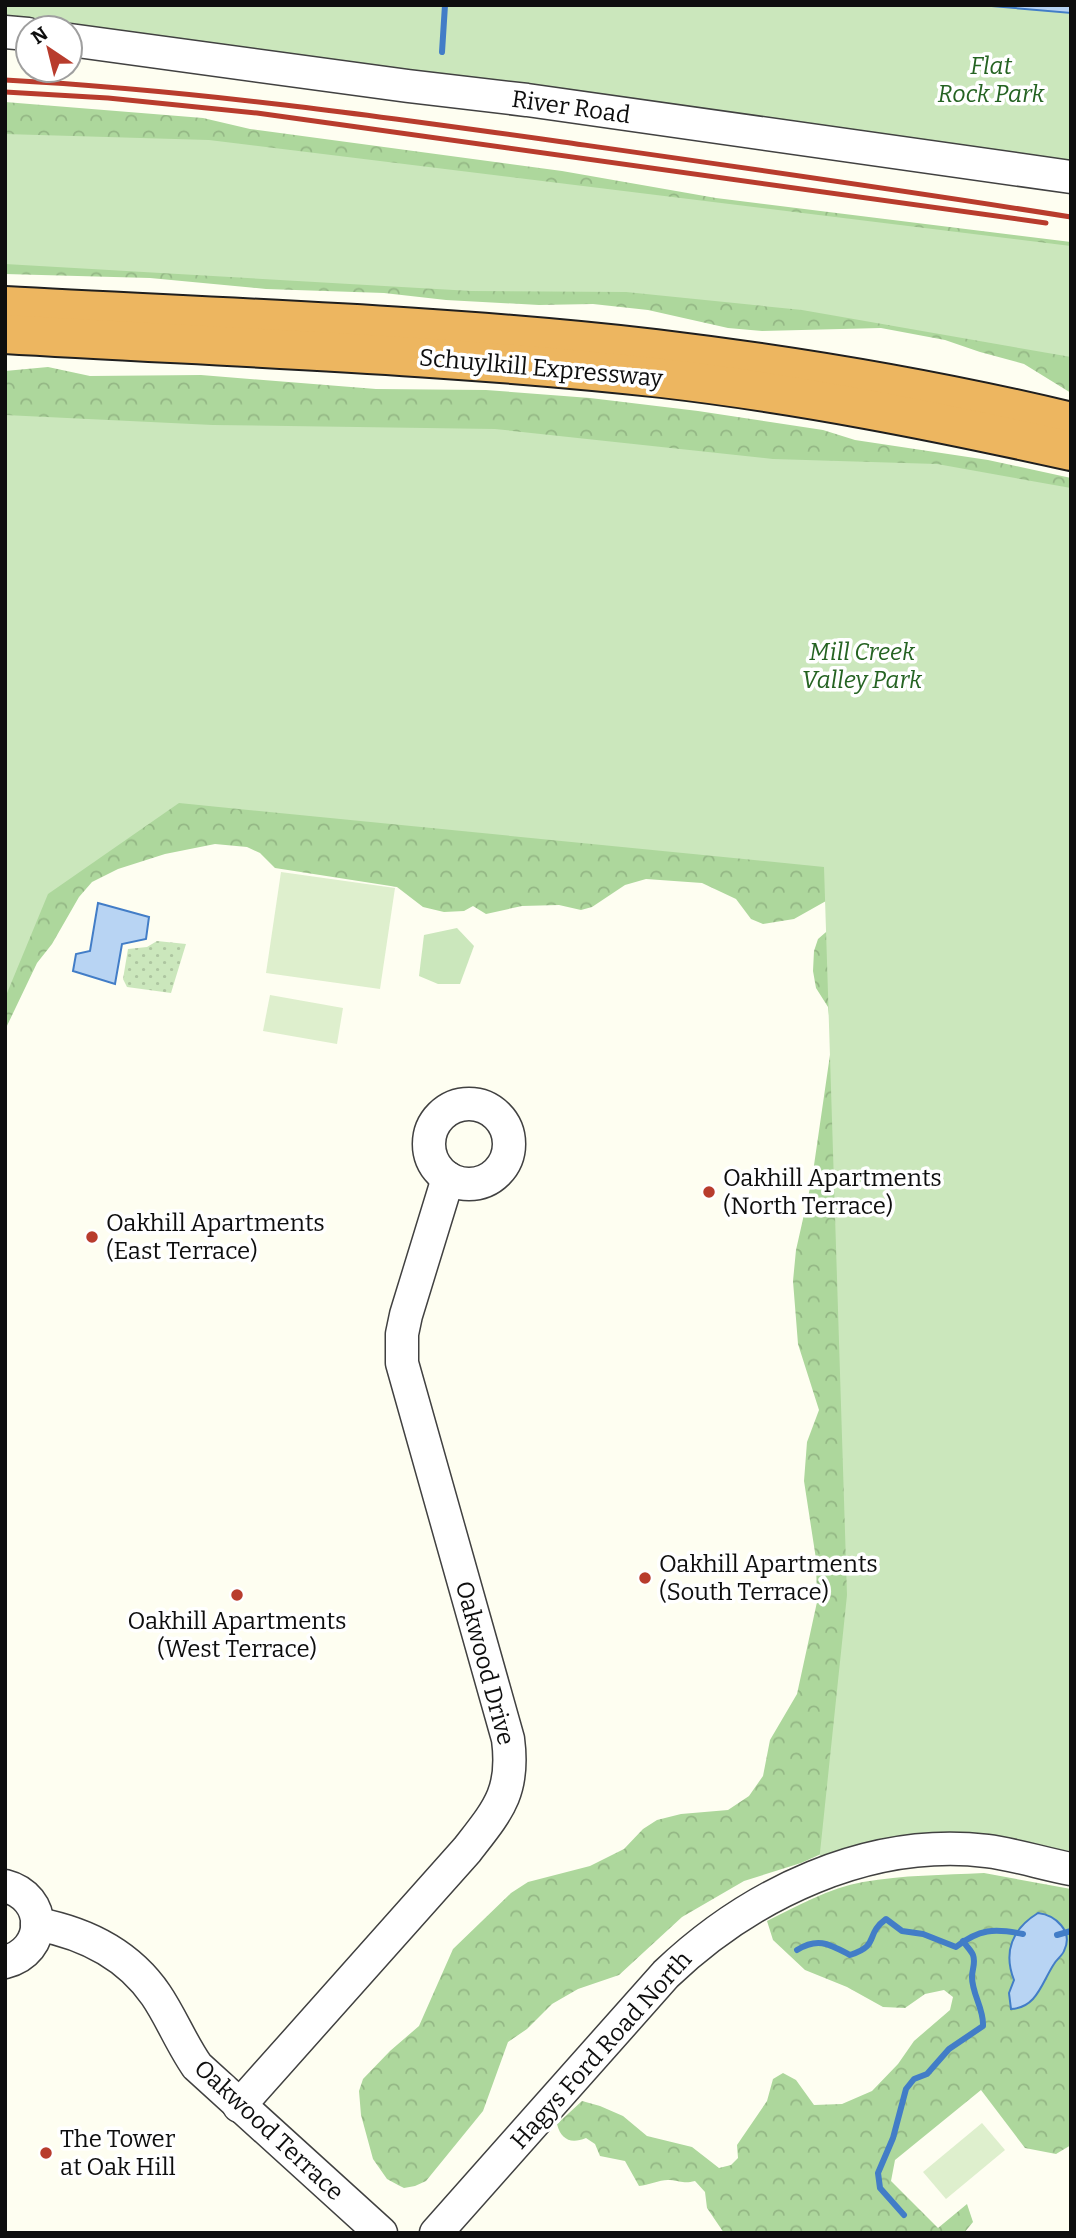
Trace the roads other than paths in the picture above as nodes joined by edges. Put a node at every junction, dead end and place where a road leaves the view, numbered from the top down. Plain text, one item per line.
1 (84, 42) edge
2 (1071, 177) edge
3 (5, 306) edge
4 (5, 334) edge
5 (1071, 422) edge
6 (1071, 451) edge
7 (448, 1178) dead end
8 (1071, 1869) edge
9 (5, 1886) edge
10 (37, 1924) junction
11 (5, 1962) edge
12 (239, 2106) junction
13 (381, 2233) edge
14 (436, 2233) edge

1 - 2 street, River Road
3 - 5 highway, Schuylkill Expressway
4 - 6 highway, Schuylkill Expressway
7 - 12 street, Oakwood Drive
8 - 14 street, Hagys Ford Road North
9 - 10 street
10 - 11 street
10 - 12 street, Oakwood Terrace
12 - 13 street, Oakwood Terrace

